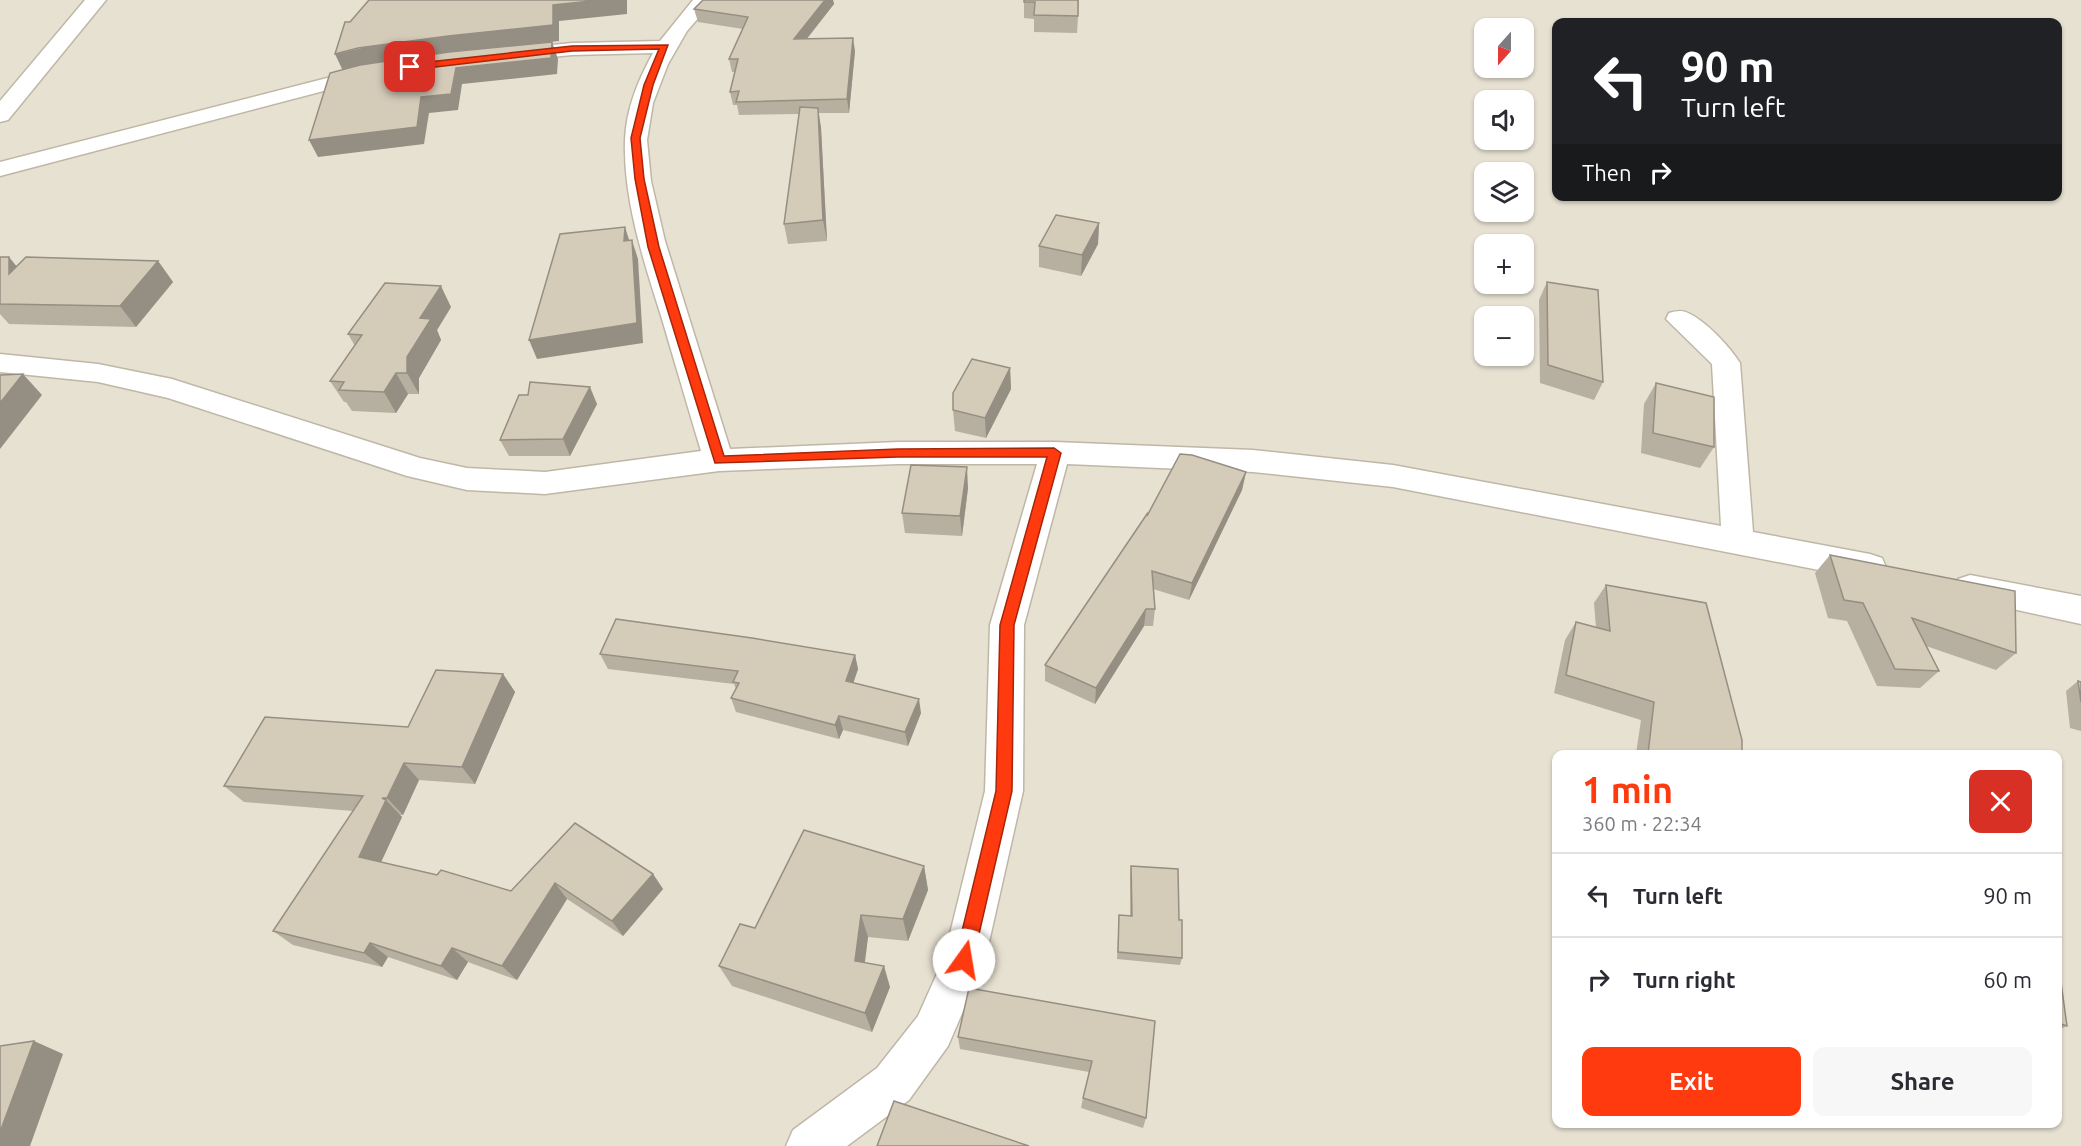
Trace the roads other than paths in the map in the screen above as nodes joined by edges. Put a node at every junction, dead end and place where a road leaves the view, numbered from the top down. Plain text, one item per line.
1 (96, 0) edge
2 (704, 0) edge
3 (664, 47) junction
4 (490, 57) edge
5 (388, 70) edge
6 (0, 115) edge
7 (0, 169) edge
8 (1680, 319) dead end
9 (0, 363) edge
10 (1054, 453) junction
11 (719, 460) junction
12 (1738, 541) junction
13 (1898, 573) edge
14 (1944, 582) edge
15 (2081, 610) edge
16 (809, 1146) edge

1 - 6 street
2 - 3 street
3 - 4 street
3 - 11 street
5 - 7 street
8 - 12 street
9 - 11 street
10 - 11 street
10 - 12 street
10 - 16 street
12 - 13 street
14 - 15 street

